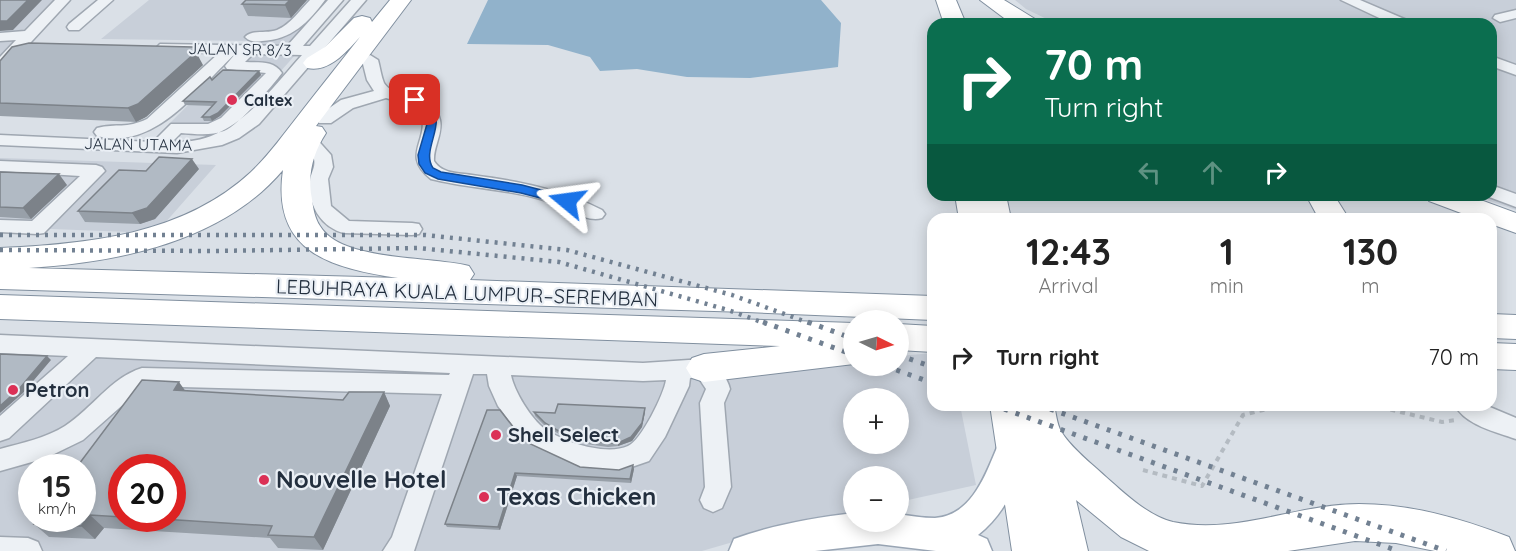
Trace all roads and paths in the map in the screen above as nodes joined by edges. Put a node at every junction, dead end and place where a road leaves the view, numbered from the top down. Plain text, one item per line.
1 (63, 0) edge
2 (106, 0) edge
3 (318, 0) edge
4 (336, 0) edge
5 (359, 0) edge
6 (369, 0) edge
7 (382, 0) edge
8 (401, 0) edge
9 (416, 0) edge
10 (928, 0) edge
11 (946, 0) edge
12 (990, 0) edge
13 (1348, 0) edge
14 (1516, 14) edge
15 (934, 18) edge
16 (953, 18) edge
17 (1018, 18) edge
18 (1390, 18) edge
19 (1500, 18) dead end
20 (74, 27) dead end
21 (0, 38) edge
22 (26, 40) junction
23 (45, 44) edge
24 (225, 44) junction
25 (150, 47) edge
26 (291, 51) junction
27 (315, 57) junction
28 (370, 60) junction
29 (1497, 63) edge
30 (0, 66) edge
31 (1516, 70) edge
32 (268, 80) junction
33 (288, 80) junction
34 (387, 93) junction
35 (0, 127) edge
36 (316, 129) junction
37 (0, 140) edge
38 (157, 147) junction
39 (0, 151) edge
40 (66, 154) junction
41 (0, 166) edge
42 (50, 169) junction
43 (1497, 193) edge
44 (1456, 201) edge
45 (1516, 201) edge
46 (1488, 213) edge
47 (595, 214) dead end
48 (1497, 216) edge
49 (1516, 223) edge
50 (0, 226) edge
51 (412, 229) dead end
52 (0, 259) edge
53 (0, 278) edge
54 (512, 294) junction
55 (0, 307) edge
56 (927, 308) edge
57 (1497, 326) edge
58 (1516, 327) edge
59 (843, 336) edge
60 (909, 338) edge
61 (927, 339) edge
62 (0, 344) edge
63 (91, 348) junction
64 (161, 352) junction
65 (843, 352) edge
66 (0, 355) edge
67 (44, 356) edge
68 (1497, 356) edge
69 (1516, 357) edge
70 (497, 366) junction
71 (692, 369) junction
72 (461, 375) junction
73 (142, 377) junction
74 (1014, 411) edge
75 (1259, 411) edge
76 (1396, 411) edge
77 (1471, 411) edge
78 (1476, 411) edge
79 (1031, 429) edge
80 (1516, 429) edge
81 (0, 431) edge
82 (0, 460) edge
83 (1143, 470) dead end
84 (713, 500) dead end
85 (938, 534) junction
86 (0, 550) edge
87 (28, 551) edge
88 (398, 551) edge
89 (747, 551) edge
90 (974, 551) edge
91 (1033, 551) edge
92 (1067, 551) edge
93 (1494, 551) edge

1 - 22 street
2 - 20 street
3 - 24 street
4 - 26 street
5 - 27 street, JALAN UTAMA
6 - 27 highway
7 - 27 highway
8 - 52 highway
9 - 28 highway
10 - 15 highway
11 - 16 highway
12 - 17 highway
13 - 18 street
14 - 19 street
21 - 22 street
22 - 23 street
22 - 30 street
24 - 25 street, JALAN SR 8/3
24 - 26 street, JALAN SR 8/3
24 - 32 street
24 - 35 street
26 - 27 street, JALAN SR 8/3
27 - 33 street, JALAN UTAMA
27 - 40 street, JALAN UTAMA
28 - 34 street
28 - 36 highway
29 - 31 street
32 - 33 street
32 - 38 street
33 - 38 street, JALAN UTAMA
34 - 36 street
34 - 47 street
36 - 51 street
36 - 54 highway
37 - 38 street, JALAN UTAMA
39 - 40 street, JALAN UTAMA
40 - 42 street
41 - 42 street
42 - 50 street
43 - 45 street
44 - 46 highway
48 - 49 highway
53 - 54 highway, LEBUHRAYA KUALA LUMPUR–SEREMBAN
54 - 56 highway, LEBUHRAYA KUALA LUMPUR–SEREMBAN
55 - 59 highway, LEBUHRAYA KUALA LUMPUR–SEREMBAN
57 - 58 highway
60 - 61 highway
62 - 63 street
63 - 64 street
63 - 81 street
64 - 72 street
64 - 73 street
65 - 71 highway
66 - 67 street
68 - 69 highway
70 - 71 street
70 - 71 street
70 - 72 street
71 - 84 street
72 - 73 street
72 - 88 street
73 - 82 street
74 - 79 highway
75 - 83 path
76 - 77 path
78 - 80 street
79 - 85 main road
79 - 91 highway
79 - 92 highway
79 - 93 highway
85 - 89 main road
85 - 90 main road
86 - 87 street

